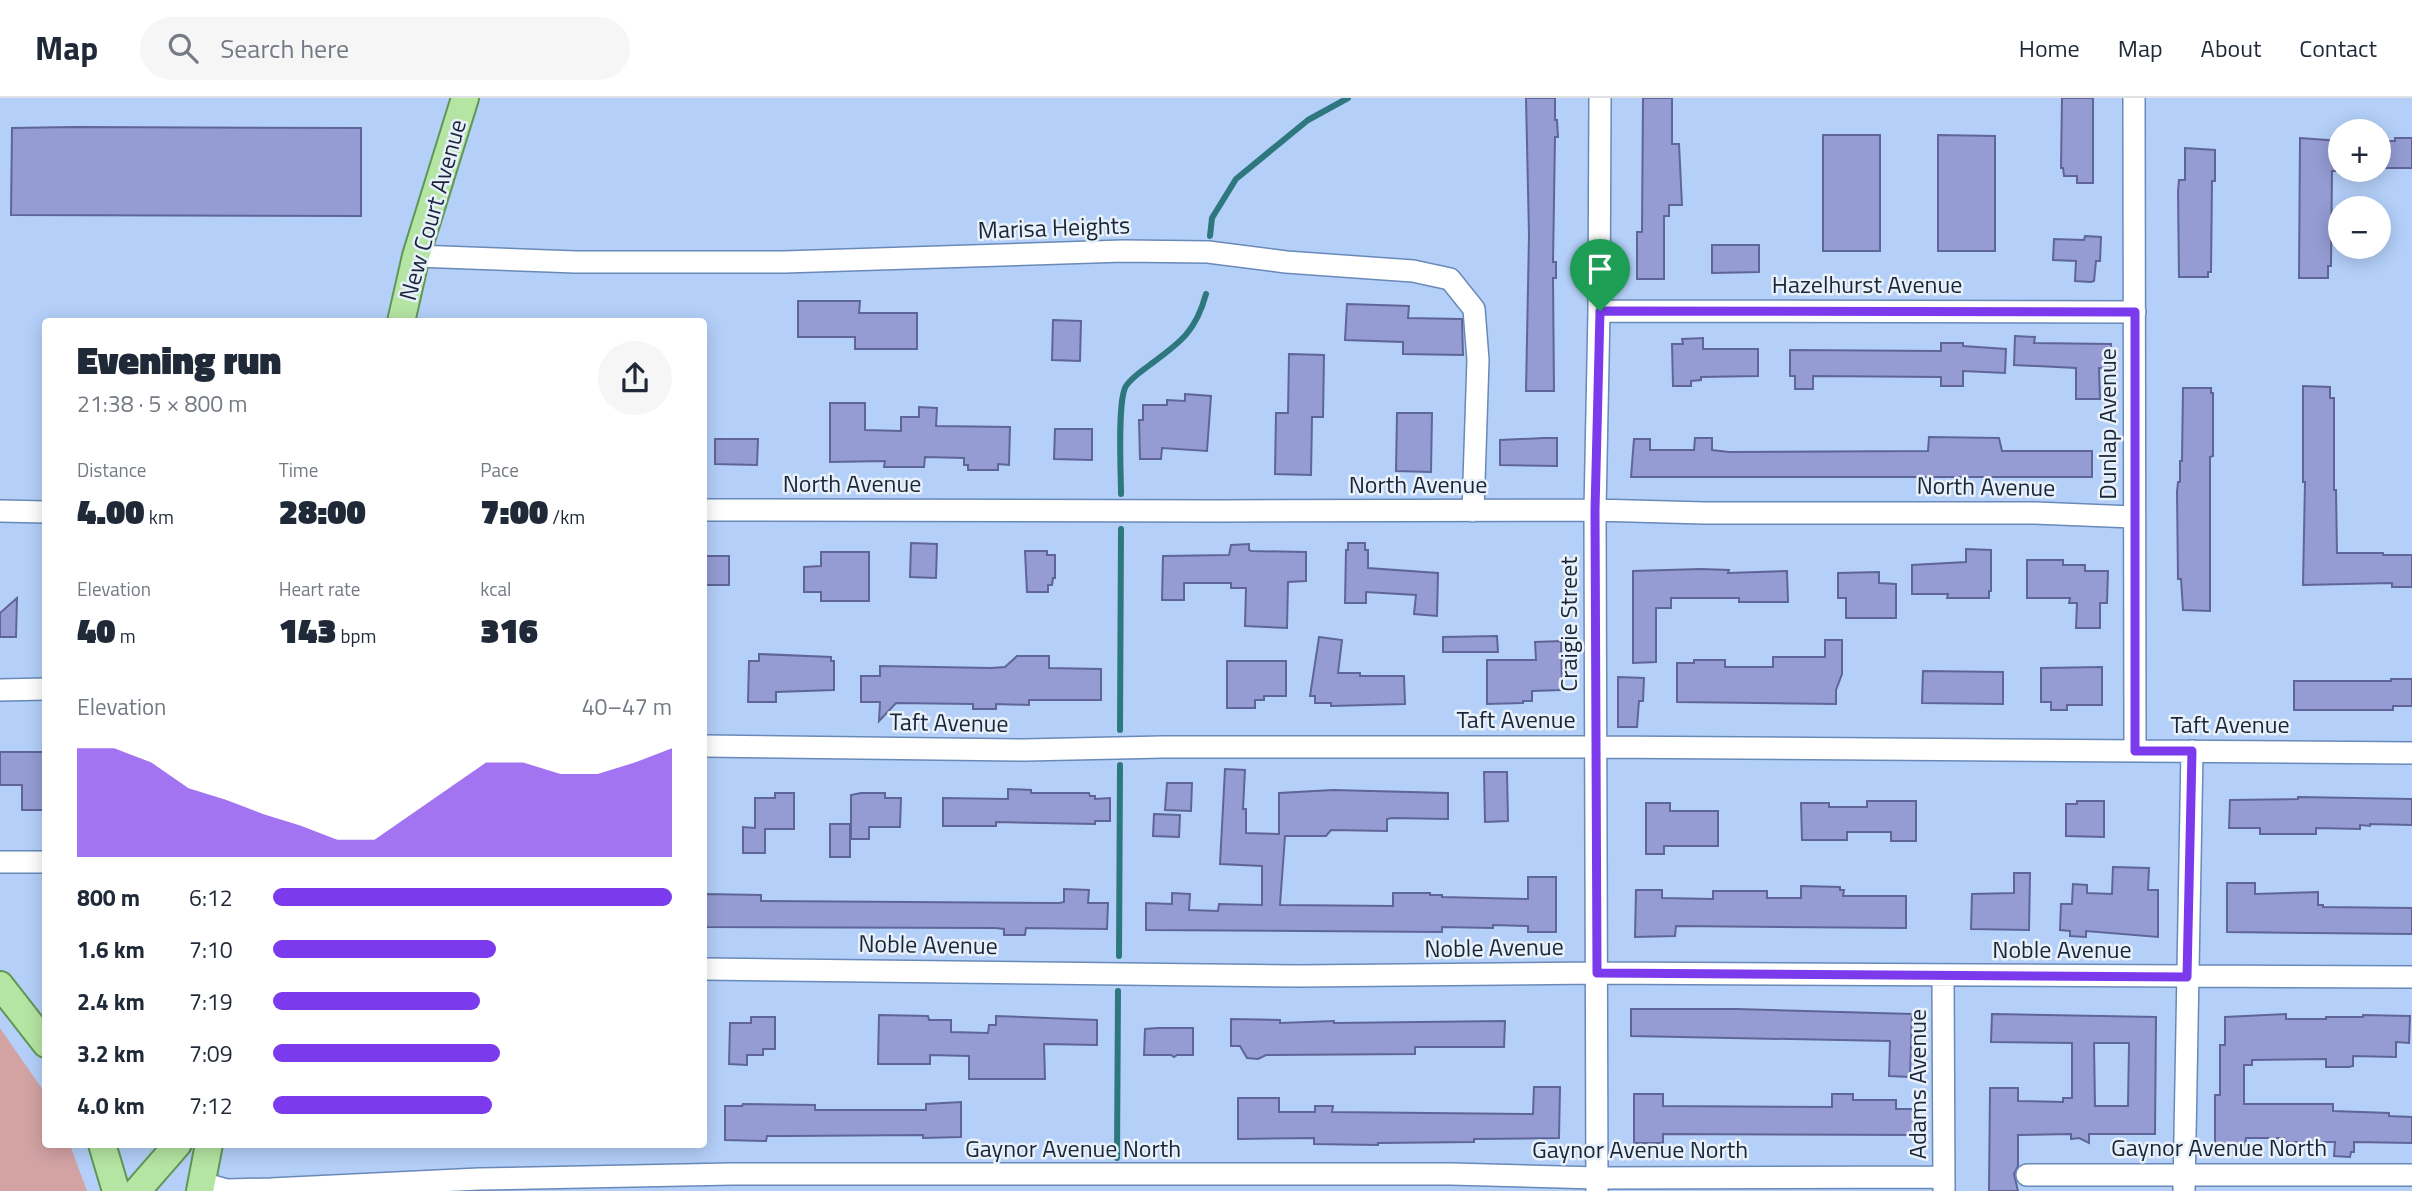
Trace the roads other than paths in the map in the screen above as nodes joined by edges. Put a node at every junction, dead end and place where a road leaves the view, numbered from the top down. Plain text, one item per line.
1 (465, 98) edge
2 (1600, 98) edge
3 (2134, 98) edge
4 (416, 256) junction
5 (1600, 311) junction
6 (2135, 312) junction
7 (402, 318) edge
8 (707, 510) edge
9 (1595, 510) junction
10 (0, 511) edge
11 (1473, 511) junction
12 (42, 512) edge
13 (2133, 517) junction
14 (42, 689) edge
15 (0, 690) edge
16 (707, 746) edge
17 (1597, 747) junction
18 (2135, 751) junction
19 (2192, 751) junction
20 (2412, 752) edge
21 (0, 862) edge
22 (42, 862) edge
23 (707, 969) edge
24 (1597, 973) junction
25 (1943, 976) junction
26 (2187, 977) junction
27 (2412, 977) edge
28 (0, 985) edge
29 (42, 1039) edge
30 (103, 1148) edge
31 (175, 1148) edge
32 (208, 1148) edge
33 (2027, 1175) dead end
34 (2412, 1175) edge
35 (2184, 1182) edge
36 (1944, 1184) edge
37 (1597, 1185) edge
38 (201, 1187) edge
39 (116, 1191) edge
40 (137, 1191) edge

1 - 4 main road, New Court Avenue
2 - 5 street, Craigie Street
3 - 6 street, Dunlap Avenue
4 - 7 main road, New Court Avenue
4 - 11 street, Marisa Heights
5 - 6 street, Hazelhurst Avenue
5 - 9 street, Craigie Street
6 - 13 street, Dunlap Avenue
8 - 11 street, North Avenue
9 - 11 street, North Avenue
9 - 13 street, North Avenue
9 - 17 street, Craigie Street
10 - 12 street
13 - 18 street, Dunlap Avenue
14 - 15 street
16 - 17 street, Taft Avenue
17 - 18 street, Taft Avenue
17 - 24 street, Craigie Street
18 - 19 street, Taft Avenue
19 - 20 street, Taft Avenue
19 - 26 street
21 - 22 street
23 - 24 street, Noble Avenue
24 - 25 street, Noble Avenue
24 - 37 street, Craigie Street
25 - 26 street, Noble Avenue
25 - 36 street, Adams Avenue
26 - 27 street, Noble Avenue
26 - 35 street
28 - 29 main road
30 - 39 main road
31 - 40 main road
32 - 38 main road
33 - 35 street, Gaynor Avenue North
34 - 35 street, Gaynor Avenue North
36 - 37 street, Gaynor Avenue North
37 - 38 street, Gaynor Avenue North

